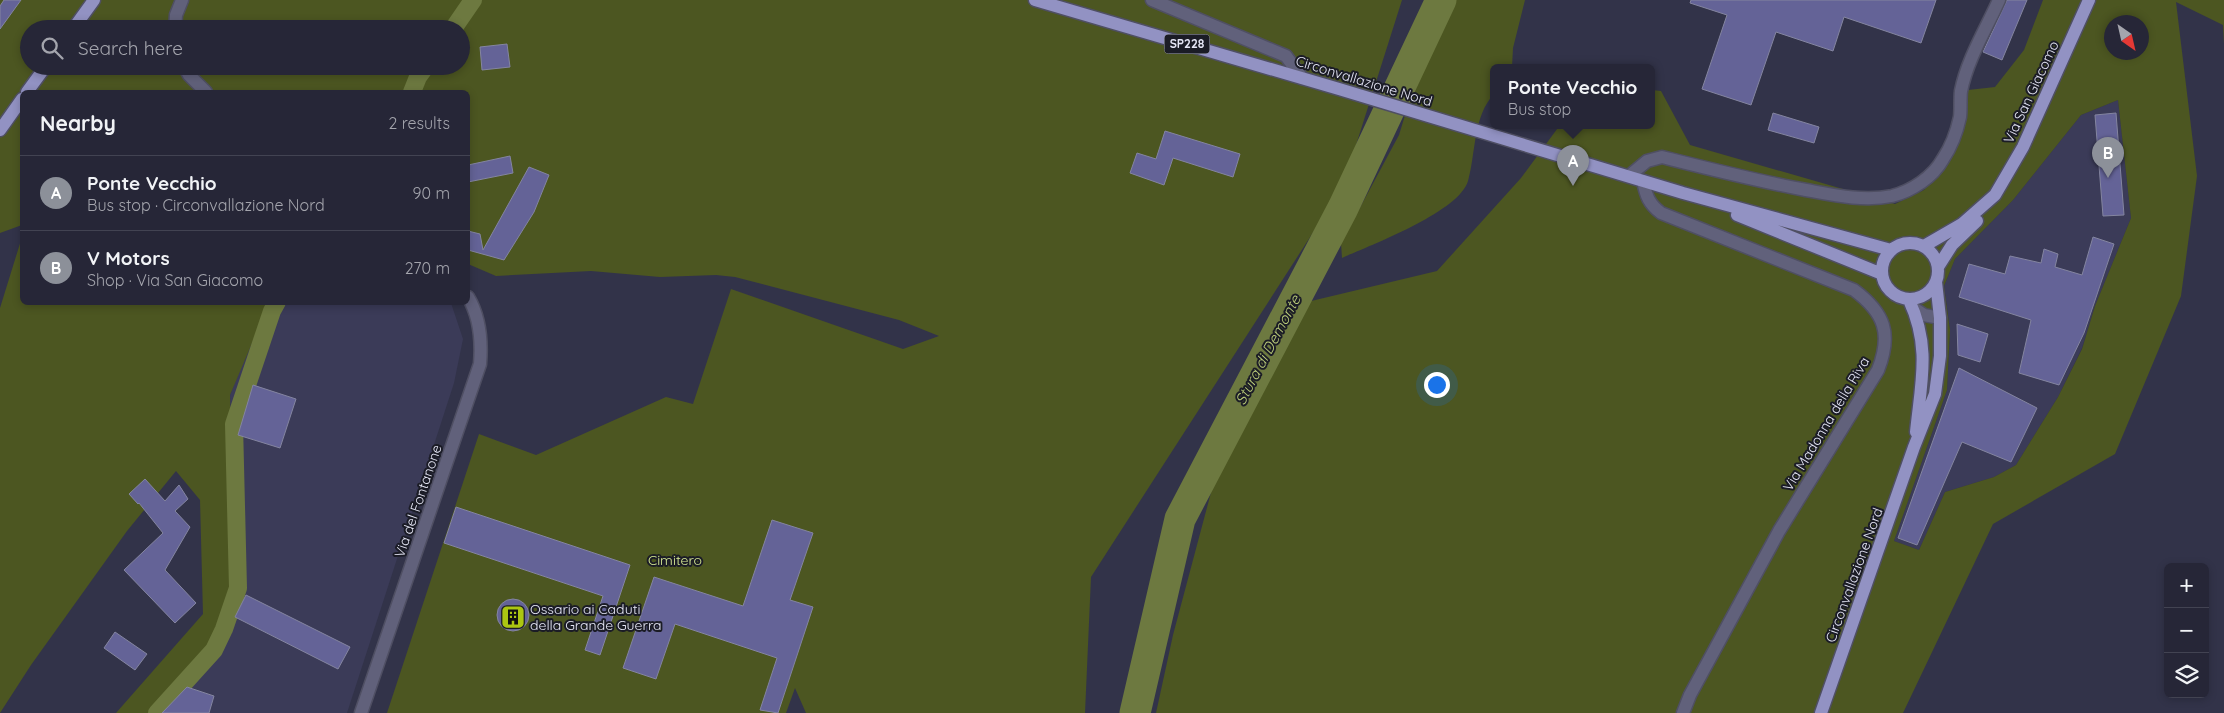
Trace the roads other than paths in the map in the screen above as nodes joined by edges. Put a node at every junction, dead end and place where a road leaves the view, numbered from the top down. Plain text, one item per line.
1 (94, 0) edge
2 (182, 0) edge
3 (1035, 0) edge
4 (1152, 0) edge
5 (1999, 0) edge
6 (2090, 0) edge
7 (80, 20) edge
8 (176, 20) edge
9 (39, 75) edge
10 (189, 75) edge
11 (1302, 78) junction
12 (28, 90) edge
13 (204, 90) edge
14 (20, 102) edge
15 (0, 130) edge
16 (1628, 176) junction
17 (1643, 181) junction
18 (1683, 193) junction
19 (1995, 195) junction
20 (1924, 246) junction
21 (1891, 250) junction
22 (1938, 267) junction
23 (1882, 274) junction
24 (1936, 282) junction
25 (470, 302) edge
26 (1910, 303) junction
27 (1940, 318) junction
28 (1914, 447) junction
29 (361, 713) edge
30 (1683, 713) edge
31 (1821, 713) edge

1 - 7 main road
2 - 8 street
3 - 11 main road, Circonvallazione Nord / SP228
4 - 11 street
5 - 16 street
6 - 19 main road, Via San Giacomo
9 - 12 main road
10 - 13 street
11 - 16 main road, Circonvallazione Nord / SP228
14 - 15 main road
16 - 17 main road, Circonvallazione Nord / SP228
17 - 18 main road, Circonvallazione Nord
17 - 30 street, Via Madonna della Riva
18 - 21 main road, Circonvallazione Nord
18 - 23 main road, Circonvallazione Nord
19 - 20 main road, Via San Giacomo
19 - 22 main road, Via San Giacomo
20 - 21 main road
20 - 22 main road
21 - 23 main road
22 - 24 main road
23 - 26 main road
24 - 26 main road
24 - 27 main road, Circonvallazione Nord
25 - 29 street, Via del Fontanone
26 - 27 street
26 - 28 main road, Circonvallazione Nord
27 - 28 main road, Circonvallazione Nord
28 - 31 main road, Circonvallazione Nord

